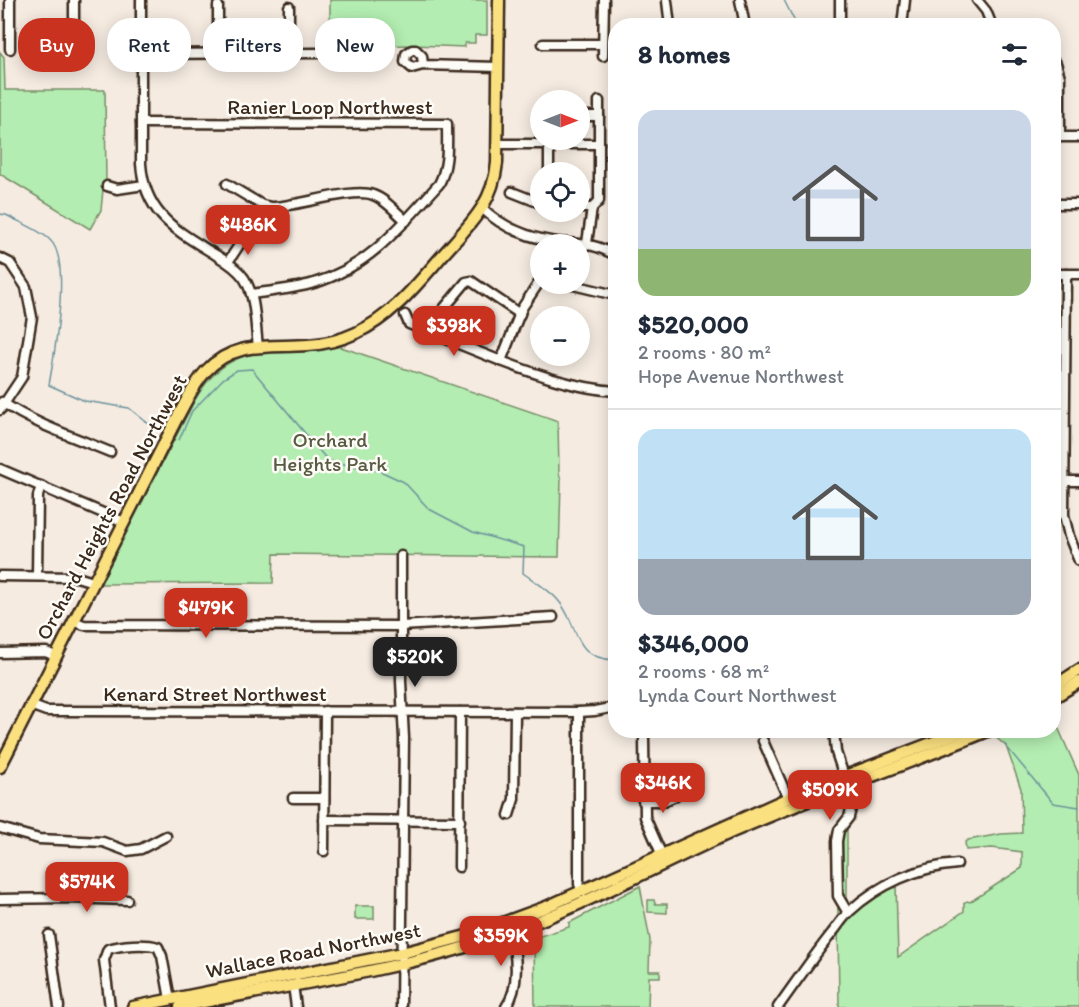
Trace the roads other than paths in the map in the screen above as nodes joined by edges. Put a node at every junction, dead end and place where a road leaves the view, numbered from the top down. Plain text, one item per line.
1 (10, 0) edge
2 (74, 0) edge
3 (141, 0) edge
4 (499, 0) edge
5 (604, 0) edge
6 (740, 0) edge
7 (840, 0) edge
8 (905, 0) edge
9 (977, 0) edge
10 (667, 1) edge
11 (218, 6) dead end
12 (289, 7) dead end
13 (74, 18) edge
14 (141, 18) edge
15 (218, 18) edge
16 (289, 18) edge
17 (669, 18) edge
18 (743, 18) edge
19 (840, 18) edge
20 (903, 18) edge
21 (989, 18) edge
22 (543, 44) dead end
23 (603, 44) junction
24 (10, 50) dead end
25 (603, 56) dead end
26 (423, 65) dead end
27 (498, 67) junction
28 (141, 72) edge
29 (599, 101) dead end
30 (590, 116) edge
31 (599, 116) junction
32 (141, 123) junction
33 (1061, 137) edge
34 (1079, 137) edge
35 (498, 144) junction
36 (530, 144) edge
37 (590, 144) edge
38 (599, 144) junction
39 (227, 183) dead end
40 (144, 185) junction
41 (107, 186) dead end
42 (512, 192) dead end
43 (530, 199) edge
44 (1061, 204) edge
45 (1079, 204) edge
46 (482, 208) junction
47 (592, 208) joint
48 (406, 221) junction
49 (588, 234) edge
50 (245, 236) dead end
51 (530, 237) edge
52 (590, 244) edge
53 (608, 252) edge
54 (0, 258) edge
55 (228, 262) junction
56 (1061, 274) edge
57 (1066, 274) junction
58 (1079, 274) edge
59 (590, 289) edge
60 (608, 293) edge
61 (251, 294) junction
62 (532, 294) edge
63 (396, 307) junction
64 (519, 314) junction
65 (426, 330) junction
66 (258, 346) junction
67 (501, 361) junction
68 (608, 390) edge
69 (1, 405) edge
70 (110, 452) dead end
71 (0, 469) edge
72 (1061, 481) edge
73 (1065, 481) junction
74 (1079, 481) edge
75 (42, 486) junction
76 (124, 522) junction
77 (401, 556) dead end
78 (1079, 561) edge
79 (0, 576) edge
80 (37, 576) junction
81 (93, 582) junction
82 (553, 617) dead end
83 (73, 621) junction
84 (401, 626) junction
85 (0, 653) edge
86 (55, 656) junction
87 (1079, 670) edge
88 (1061, 682) edge
89 (1079, 682) edge
90 (1061, 693) edge
91 (30, 705) junction
92 (608, 708) edge
93 (325, 711) junction
94 (402, 712) junction
95 (460, 712) junction
96 (515, 712) junction
97 (579, 712) junction
98 (644, 738) dead end
99 (835, 738) edge
100 (945, 738) edge
101 (967, 738) edge
102 (763, 741) dead end
103 (1, 762) edge
104 (846, 780) junction
105 (675, 796) dead end
106 (293, 798) dead end
107 (324, 798) junction
108 (788, 798) junction
109 (643, 801) junction
110 (509, 815) dead end
111 (324, 820) junction
112 (404, 820) junction
113 (460, 821) junction
114 (0, 828) edge
115 (166, 836) dead end
116 (324, 852) dead end
117 (663, 859) junction
118 (957, 864) dead end
119 (459, 867) dead end
120 (582, 892) junction
121 (0, 899) edge
122 (127, 900) dead end
123 (848, 913) junction
124 (510, 932) junction
125 (49, 935) dead end
126 (402, 958) junction
127 (260, 981) junction
128 (293, 985) junction
129 (170, 999) junction
130 (212, 1000) junction
131 (59, 1007) edge
132 (110, 1007) edge
133 (133, 1007) edge
134 (180, 1007) edge
135 (296, 1007) edge
136 (401, 1007) edge
137 (506, 1007) edge
138 (778, 1007) edge

1 - 24 street
2 - 13 street
3 - 14 street
4 - 27 main road, Orchard Heights Road Northwest
5 - 23 street
6 - 18 street
7 - 19 street
8 - 20 street
9 - 21 street
10 - 17 street
11 - 15 street
12 - 16 street
22 - 23 street
23 - 25 street
26 - 27 street
27 - 35 main road, Orchard Heights Road Northwest
28 - 32 street
29 - 31 street
30 - 31 street
31 - 38 street
32 - 40 street
32 - 48 street, Ranier Loop Northwest
33 - 34 street
35 - 36 street
35 - 46 main road, Orchard Heights Road Northwest
37 - 38 street
38 - 47 street
39 - 48 street
40 - 41 street
40 - 55 street
42 - 43 street
44 - 45 street
46 - 51 street
46 - 63 main road, Orchard Heights Road Northwest
47 - 49 street
48 - 61 street, Ranier Loop Northwest
50 - 55 street
52 - 53 street
54 - 69 street
55 - 61 street
56 - 57 street
57 - 58 street
57 - 73 street
59 - 60 street
61 - 66 street
62 - 64 street
63 - 65 street
63 - 66 main road, Orchard Heights Road Northwest
64 - 65 street
64 - 67 street
65 - 67 street
66 - 76 main road, Orchard Heights Road Northwest
67 - 68 street
69 - 70 street
71 - 75 street
72 - 73 street
73 - 74 street
73 - 78 street
75 - 76 street
75 - 80 street
76 - 81 main road, Orchard Heights Road Northwest
77 - 84 street
79 - 80 street
80 - 81 street
81 - 83 main road, Orchard Heights Road Northwest
82 - 84 street
83 - 84 street
83 - 86 main road, Orchard Heights Road Northwest
84 - 94 street
85 - 86 street
86 - 91 main road, Orchard Heights Road Northwest
87 - 88 main road
89 - 90 main road
91 - 93 street, Kenard Street Northwest
91 - 103 main road, Orchard Heights Road Northwest
92 - 97 street, Kenard Street Northwest
93 - 94 street, Kenard Street Northwest
93 - 107 street
94 - 95 street, Kenard Street Northwest
94 - 112 street
95 - 96 street, Kenard Street Northwest
95 - 113 street
96 - 97 street, Kenard Street Northwest
96 - 110 street
97 - 120 street
98 - 109 street
99 - 104 street
100 - 104 main road, Wallace Road Northwest
101 - 104 main road, Wallace Road Northwest
102 - 108 street
104 - 108 main road, Wallace Road Northwest
104 - 117 main road, Wallace Road Northwest
104 - 123 street
105 - 109 street
106 - 107 street
107 - 111 street
108 - 117 main road, Wallace Road Northwest
109 - 117 street
111 - 112 street
111 - 116 street
112 - 113 street
112 - 126 street
113 - 119 street
114 - 115 street
117 - 120 main road, Wallace Road Northwest
117 - 124 main road, Wallace Road Northwest
118 - 123 street
120 - 126 main road, Wallace Road Northwest
121 - 122 street
123 - 138 street
124 - 126 main road, Wallace Road Northwest
124 - 137 street
125 - 131 street
126 - 127 main road, Wallace Road Northwest
126 - 128 main road, Wallace Road Northwest
126 - 136 street
127 - 129 main road, Wallace Road Northwest
127 - 130 main road
128 - 130 main road, Wallace Road Northwest
128 - 135 street
129 - 132 street
129 - 133 main road, Wallace Road Northwest
130 - 134 main road, Wallace Road Northwest

